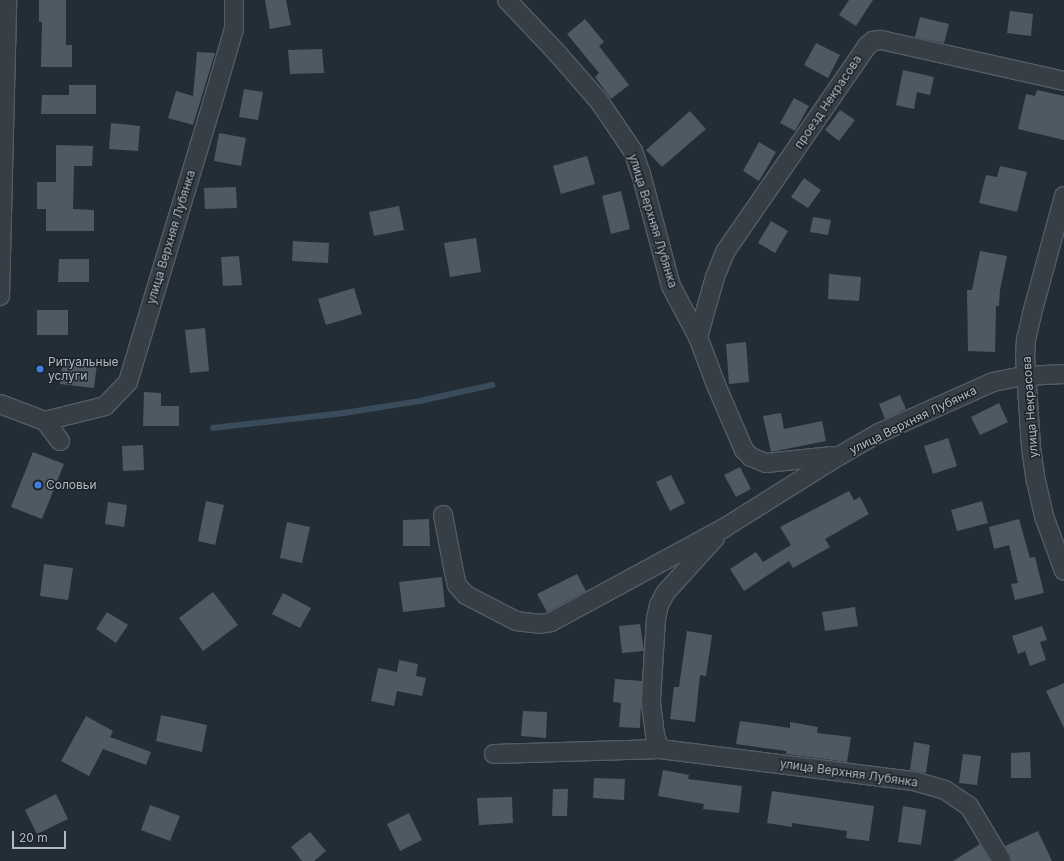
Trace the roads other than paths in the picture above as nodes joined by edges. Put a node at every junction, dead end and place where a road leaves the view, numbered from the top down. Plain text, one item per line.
1 (7, 0) edge
2 (234, 0) edge
3 (507, 0) edge
4 (1064, 81) edge
5 (1064, 196) edge
6 (0, 296) edge
7 (698, 337) junction
8 (1064, 374) edge
9 (1026, 376) junction
10 (0, 404) edge
11 (45, 421) junction
12 (60, 442) dead end
13 (839, 456) junction
14 (443, 515) dead end
15 (724, 528) junction
16 (1064, 571) edge
17 (660, 749) junction
18 (494, 754) dead end
19 (1002, 861) edge

1 - 6 street
2 - 11 street, улица Верхняя Лубянка
3 - 7 street, улица Верхняя Лубянка
4 - 7 street, проезд Некрасова
5 - 9 street, улица Некрасова
7 - 13 street, улица Верхняя Лубянка
8 - 9 street, улица Верхняя Лубянка
9 - 13 street, улица Верхняя Лубянка
9 - 16 street, улица Некрасова
10 - 11 street
11 - 12 street
13 - 15 street, улица Верхняя Лубянка
14 - 15 street, улица Верхняя Лубянка
15 - 17 street, улица Верхняя Лубянка
17 - 18 street, улица Верхняя Лубянка
17 - 19 street, улица Верхняя Лубянка

